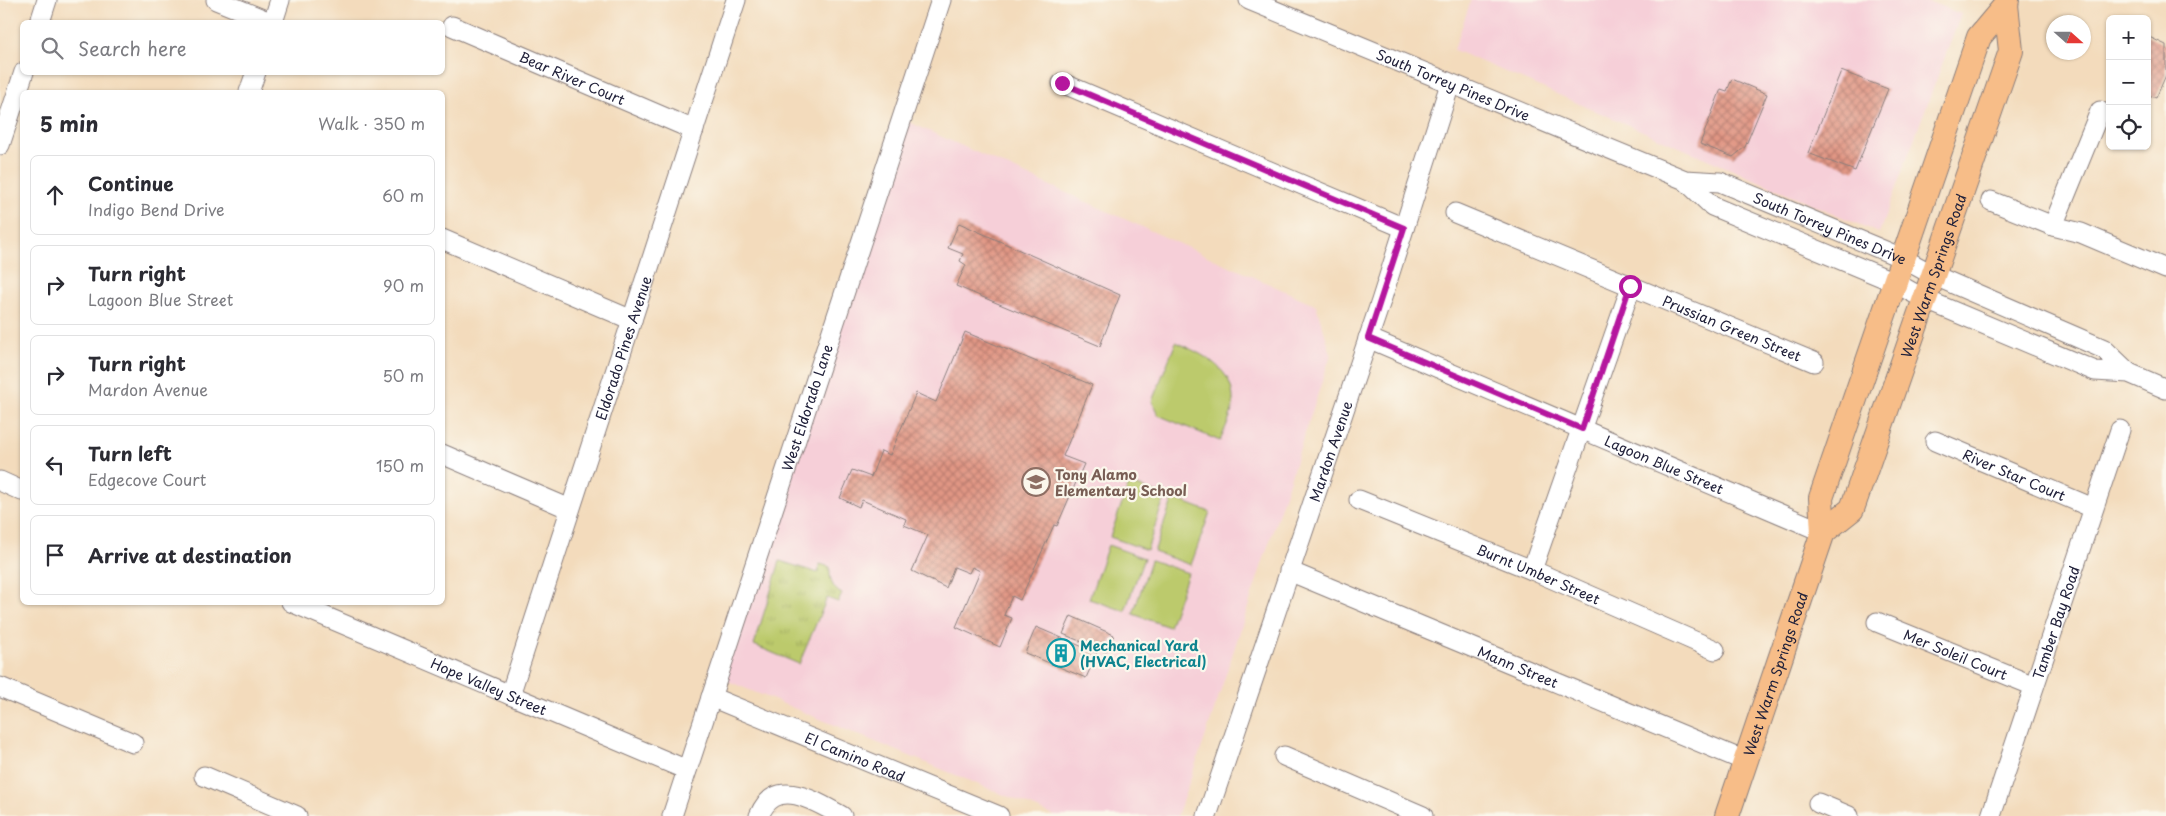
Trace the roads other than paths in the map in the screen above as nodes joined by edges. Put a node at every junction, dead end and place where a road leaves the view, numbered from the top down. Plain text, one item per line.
1 (48, 0) edge
2 (216, 0) edge
3 (280, 0) edge
4 (736, 0) edge
5 (942, 0) edge
6 (1249, 0) edge
7 (2006, 3) edge
8 (41, 20) edge
9 (266, 20) edge
10 (272, 20) edge
11 (452, 26) dead end
12 (23, 75) edge
13 (255, 75) edge
14 (1062, 83) dead end
15 (1450, 84) junction
16 (250, 90) edge
17 (2100, 111) dead end
18 (694, 130) junction
19 (0, 144) edge
20 (1685, 180) junction
21 (1991, 201) dead end
22 (1455, 213) dead end
23 (2053, 226) junction
24 (1404, 228) junction
25 (445, 240) edge
26 (1902, 258) junction
27 (2166, 270) edge
28 (1934, 275) junction
29 (1894, 282) junction
30 (1630, 286) junction
31 (1924, 299) junction
32 (632, 320) junction
33 (1368, 338) junction
34 (1814, 362) dead end
35 (2129, 373) junction
36 (2166, 389) edge
37 (1582, 429) junction
38 (2120, 430) dead end
39 (1935, 442) dead end
40 (445, 455) edge
41 (0, 481) edge
42 (20, 490) edge
43 (1359, 500) dead end
44 (2093, 508) junction
45 (570, 509) junction
46 (1823, 532) junction
47 (1532, 570) junction
48 (1289, 571) junction
49 (298, 605) edge
50 (1877, 622) dead end
51 (1715, 650) dead end
52 (2034, 686) junction
53 (0, 687) edge
54 (510, 695) junction
55 (711, 696) junction
56 (133, 743) dead end
57 (1284, 756) dead end
58 (1745, 761) junction
59 (687, 770) junction
60 (204, 776) dead end
61 (1818, 803) dead end
62 (970, 810) edge
63 (297, 816) edge
64 (672, 816) edge
65 (759, 816) edge
66 (842, 816) edge
67 (999, 816) edge
68 (1207, 816) edge
69 (1423, 816) edge
70 (1726, 816) edge
71 (1849, 816) edge
72 (1991, 816) edge

1 - 8 street
2 - 9 street
3 - 10 street
4 - 18 street, Eldorado Pines Avenue
5 - 55 street, West Eldorado Lane
6 - 15 street, South Torrey Pines Drive
7 - 26 main road, West Warm Springs Road
7 - 28 main road, West Warm Springs Road
11 - 18 street, Bear River Court
12 - 19 street
13 - 16 street
14 - 24 street
15 - 20 street, South Torrey Pines Drive
15 - 24 street, Mardon Avenue
17 - 23 street
18 - 32 street, Eldorado Pines Avenue
20 - 26 street, South Torrey Pines Drive
20 - 29 street, South Torrey Pines Drive
21 - 23 street
22 - 30 street, Prussian Green Street
23 - 27 street
24 - 33 street, Mardon Avenue
25 - 32 street
26 - 28 street, South Torrey Pines Drive
26 - 29 main road, West Warm Springs Road
28 - 31 main road, West Warm Springs Road
28 - 35 street, South Torrey Pines Drive
29 - 31 street, South Torrey Pines Drive
29 - 46 main road, West Warm Springs Road
30 - 34 street, Prussian Green Street
30 - 37 street
31 - 35 street, South Torrey Pines Drive
31 - 46 main road, West Warm Springs Road
32 - 45 street, Eldorado Pines Avenue
33 - 37 street, Lagoon Blue Street
33 - 48 street, Mardon Avenue
35 - 36 street, South Torrey Pines Drive
37 - 46 street, Lagoon Blue Street
37 - 47 street
38 - 44 street, Tamber Bay Road
39 - 44 street, River Star Court
40 - 45 street
41 - 42 street
43 - 47 street, Burnt Umber Street
44 - 52 street, Tamber Bay Road
45 - 54 street, Eldorado Pines Avenue
46 - 58 main road, West Warm Springs Road
47 - 51 street, Burnt Umber Street
48 - 58 street, Mann Street
48 - 68 street, Mardon Avenue
49 - 54 street, Hope Valley Street
50 - 52 street, Mer Soleil Court
52 - 72 street, Tamber Bay Road
53 - 56 street
54 - 59 street, Hope Valley Street
55 - 59 street, West Eldorado Lane
55 - 62 street, El Camino Road
57 - 69 street
58 - 70 main road, West Warm Springs Road
59 - 64 street, West Eldorado Lane
60 - 63 street
61 - 71 street
62 - 67 street, El Camino Road
65 - 66 street

